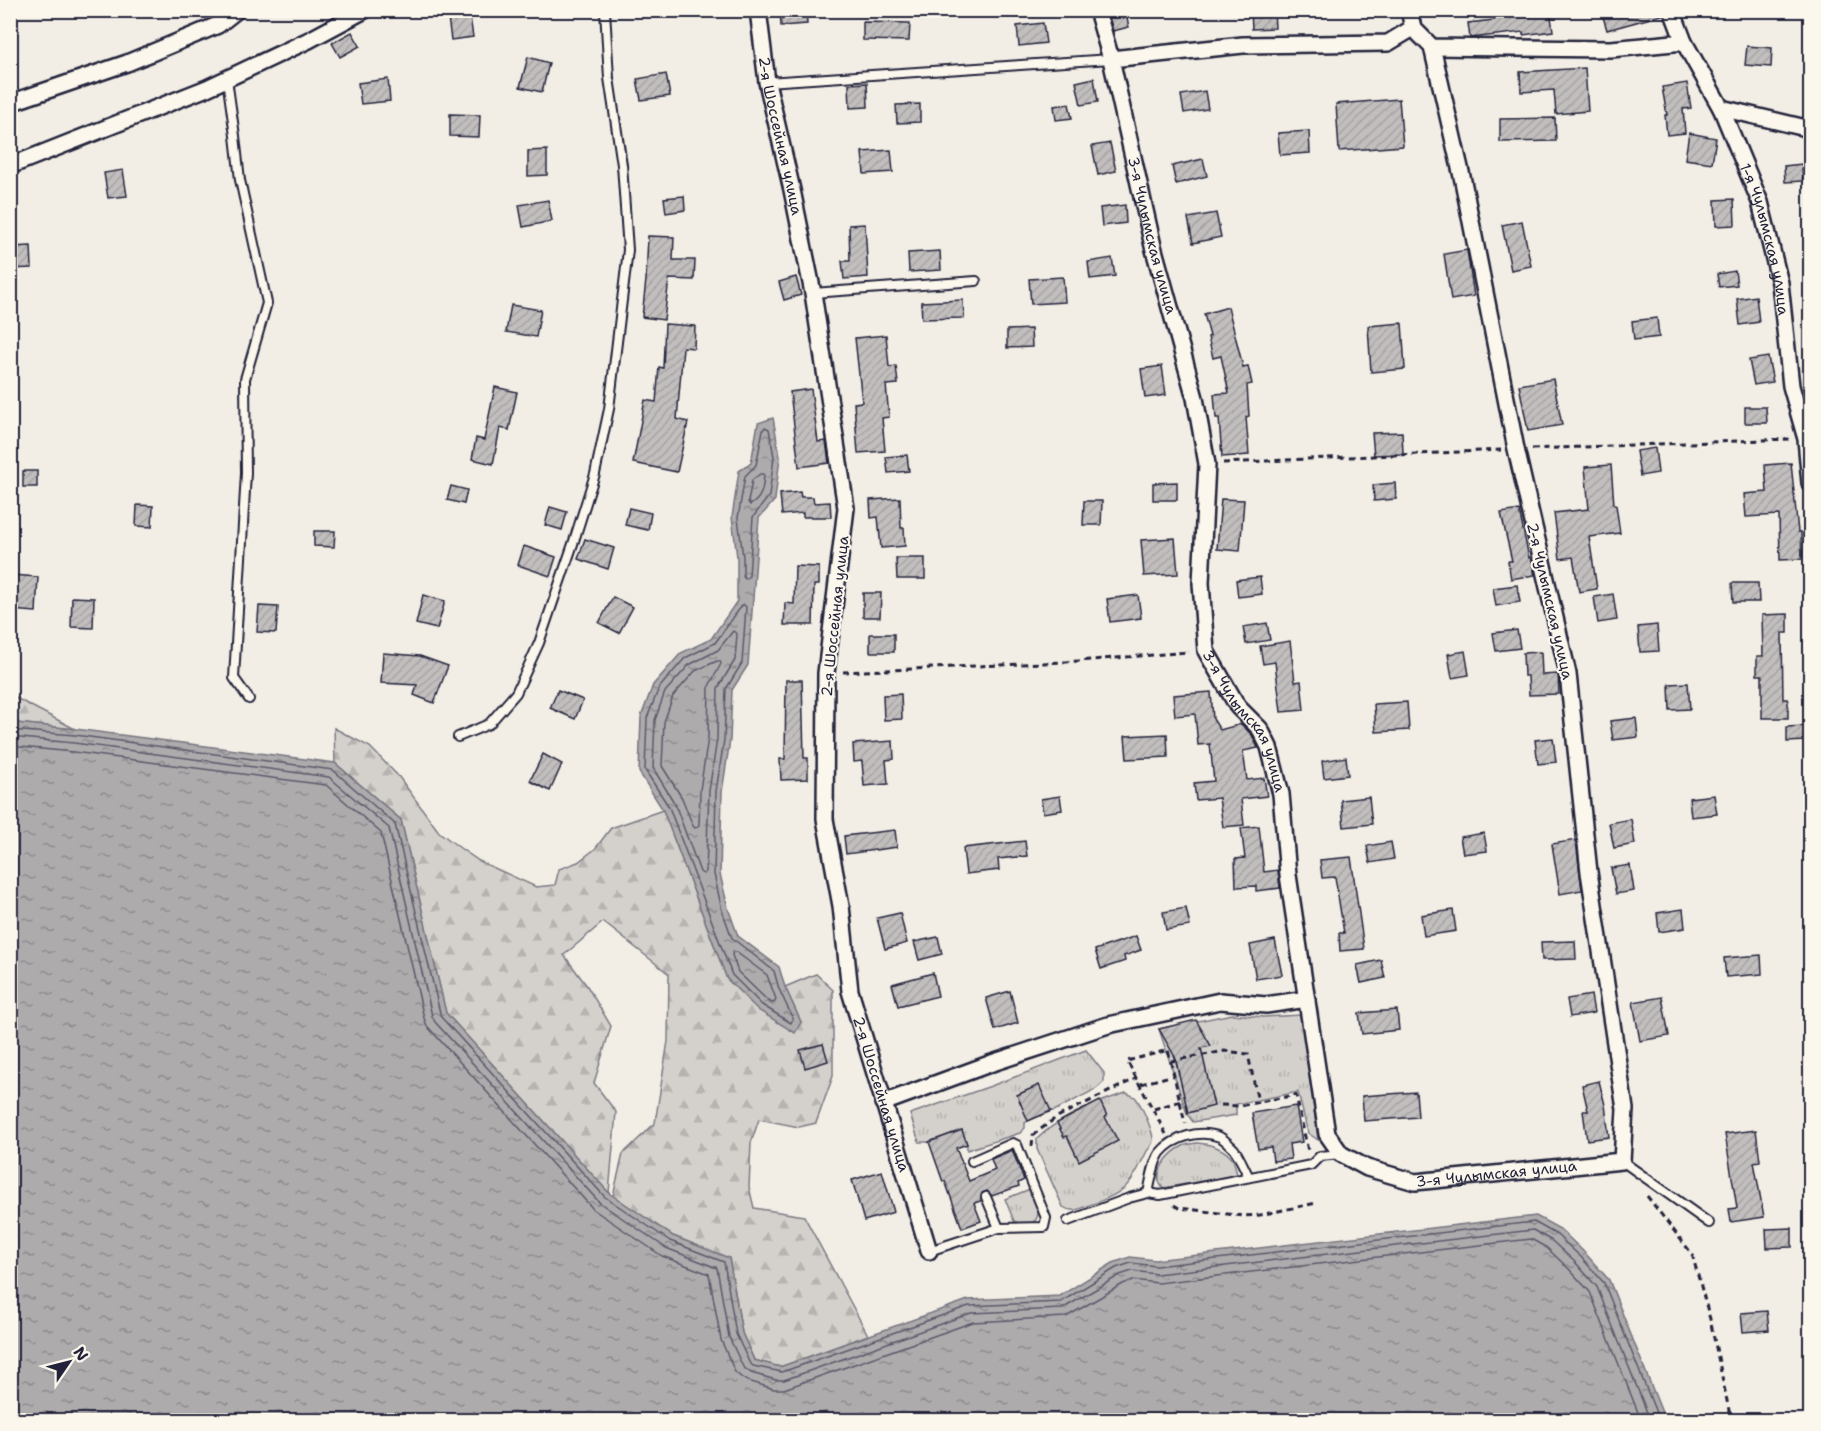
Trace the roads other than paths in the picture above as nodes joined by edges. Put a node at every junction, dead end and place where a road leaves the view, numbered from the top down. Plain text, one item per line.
1 (237, 10) edge
2 (365, 10) edge
3 (605, 10) edge
4 (758, 10) edge
5 (1097, 10) edge
6 (1409, 10) edge
7 (1672, 10) edge
8 (1413, 28) junction
9 (1684, 42) junction
10 (1432, 47) junction
11 (1111, 59) junction
12 (227, 79) junction
13 (767, 82) junction
14 (10, 103) edge
15 (1720, 108) junction
16 (1810, 129) edge
17 (10, 166) edge
18 (976, 280) dead end
19 (813, 293) junction
20 (1810, 483) edge
21 (249, 699) dead end
22 (459, 737) dead end
23 (1307, 999) junction
24 (883, 1102) junction
25 (1341, 1154) junction
26 (972, 1161) dead end
27 (1622, 1161) junction
28 (1249, 1177) junction
29 (1148, 1192) junction
30 (986, 1197) dead end
31 (1068, 1221) dead end
32 (1709, 1224) dead end
33 (999, 1228) junction
34 (929, 1251) joint

1 - 14 street
2 - 12 street
3 - 22 lane
4 - 13 street, 2-я Шоссейная улица
5 - 11 street, 3-я Чулымская улица
6 - 8 street
7 - 9 street, 1-я Чулымская улица
8 - 10 street
8 - 11 street
9 - 10 street
9 - 15 street, 1-я Чулымская улица
10 - 27 street, 2-я Чулымская улица
11 - 13 lane
11 - 23 street, 3-я Чулымская улица
12 - 17 street
12 - 21 lane
13 - 19 street, 2-я Шоссейная улица
15 - 16 street
15 - 20 street, 1-я Чулымская улица
18 - 19 lane
19 - 24 street, 2-я Шоссейная улица
23 - 24 street
23 - 25 street, 3-я Чулымская улица
24 - 34 street, 2-я Шоссейная улица
25 - 27 street, 3-я Чулымская улица
25 - 28 lane
26 - 33 lane
27 - 32 lane
28 - 29 lane
28 - 29 lane
29 - 31 lane
30 - 33 lane
33 - 34 lane

